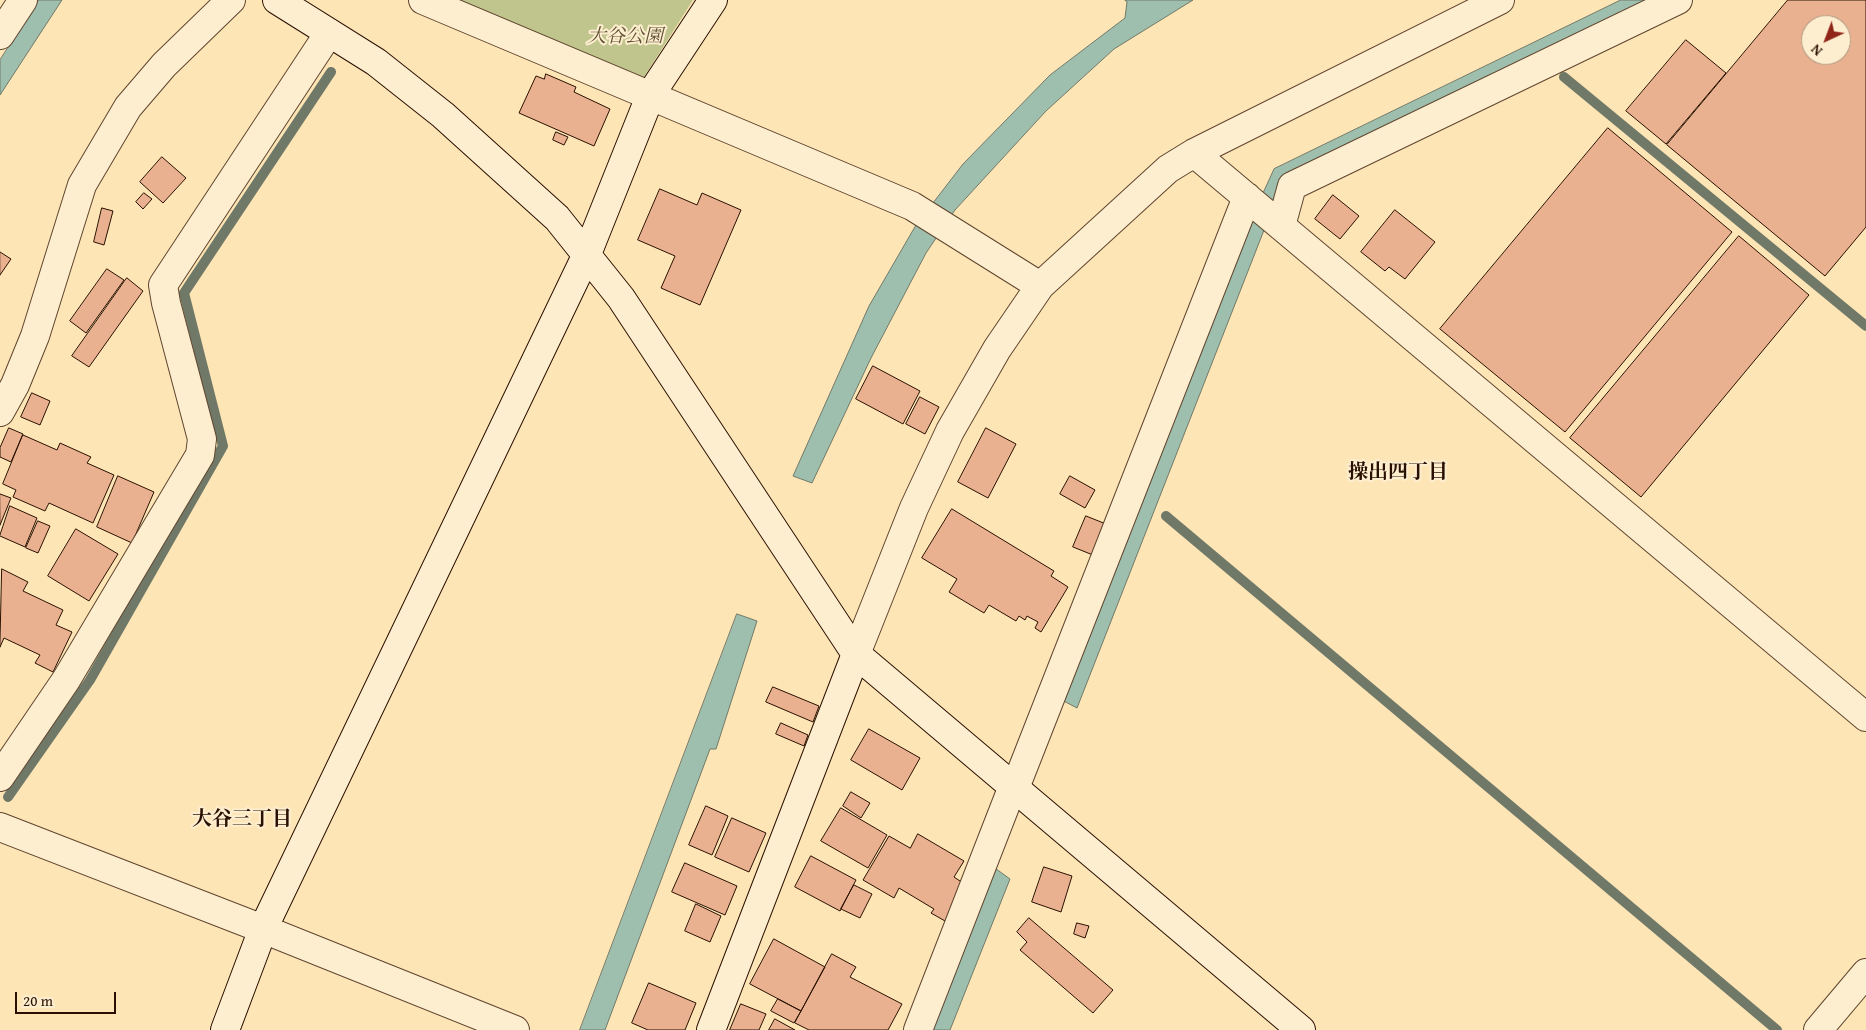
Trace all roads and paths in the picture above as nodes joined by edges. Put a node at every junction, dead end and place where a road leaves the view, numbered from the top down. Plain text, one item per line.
1 (22, 0) edge
2 (231, 0) edge
3 (277, 0) edge
4 (423, 0) edge
5 (713, 0) edge
6 (1500, 0) edge
7 (1678, 0) edge
8 (329, 33) junction
9 (0, 35) edge
10 (651, 94) junction
11 (1194, 152) junction
12 (1247, 197) junction
13 (1281, 226) junction
14 (587, 254) junction
15 (1040, 286) junction
16 (0, 412) edge
17 (856, 654) junction
18 (1866, 717) edge
19 (0, 777) edge
20 (1014, 787) junction
21 (0, 827) edge
22 (263, 929) junction
23 (1866, 973) edge
24 (225, 1030) edge
25 (515, 1030) edge
26 (711, 1030) edge
27 (918, 1030) edge
28 (1301, 1030) edge
29 (1818, 1030) edge

1 - 9 street
2 - 16 street
3 - 8 street
4 - 10 street
5 - 10 street
6 - 11 street
7 - 13 street
8 - 14 street
8 - 19 street
10 - 14 street
10 - 15 street
11 - 12 street
11 - 15 street
12 - 13 street
12 - 20 street
13 - 18 street
14 - 17 street
14 - 22 street
15 - 17 street
17 - 20 street
17 - 26 street
20 - 27 street
20 - 28 street
21 - 22 street
22 - 24 street
22 - 25 street
23 - 29 street

